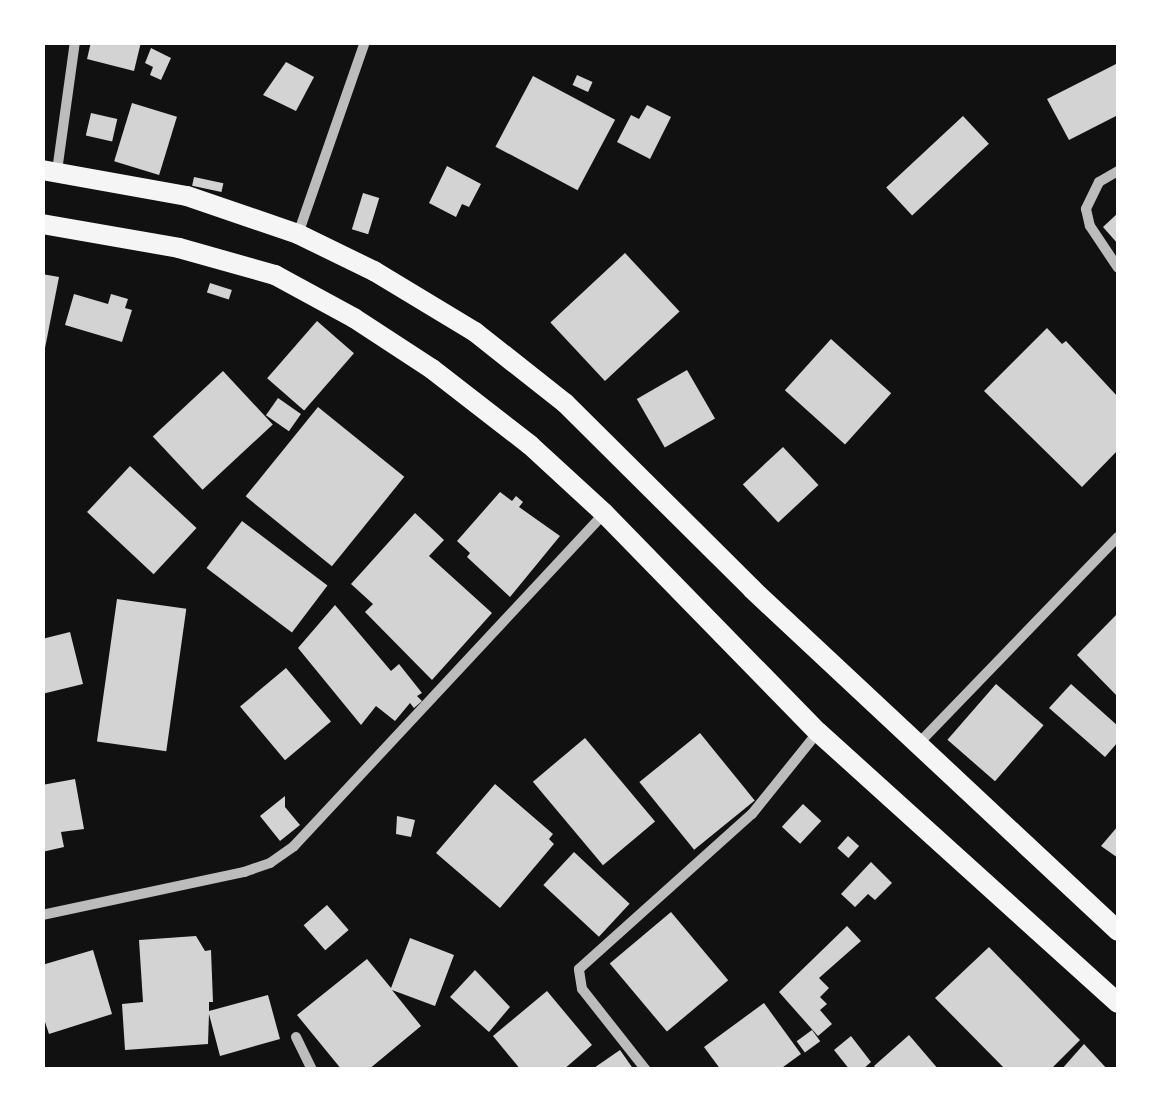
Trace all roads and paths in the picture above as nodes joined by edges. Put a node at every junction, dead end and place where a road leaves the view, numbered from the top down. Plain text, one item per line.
1 (75, 42) edge
2 (365, 42) edge
3 (50, 170) edge
4 (1118, 171) edge
5 (42, 224) edge
6 (298, 234) junction
7 (1118, 268) edge
8 (604, 513) junction
9 (1118, 537) edge
10 (818, 732) junction
11 (917, 744) junction
12 (42, 916) edge
13 (1117, 927) edge
14 (1118, 1003) edge
15 (296, 1037) dead end
16 (312, 1070) edge
17 (646, 1070) edge

1 - 3 street
2 - 6 street
3 - 6 main road
4 - 7 street
5 - 8 main road
6 - 11 main road
8 - 10 main road
8 - 12 street
9 - 11 street
10 - 14 main road
10 - 17 street
11 - 13 main road
15 - 16 street

